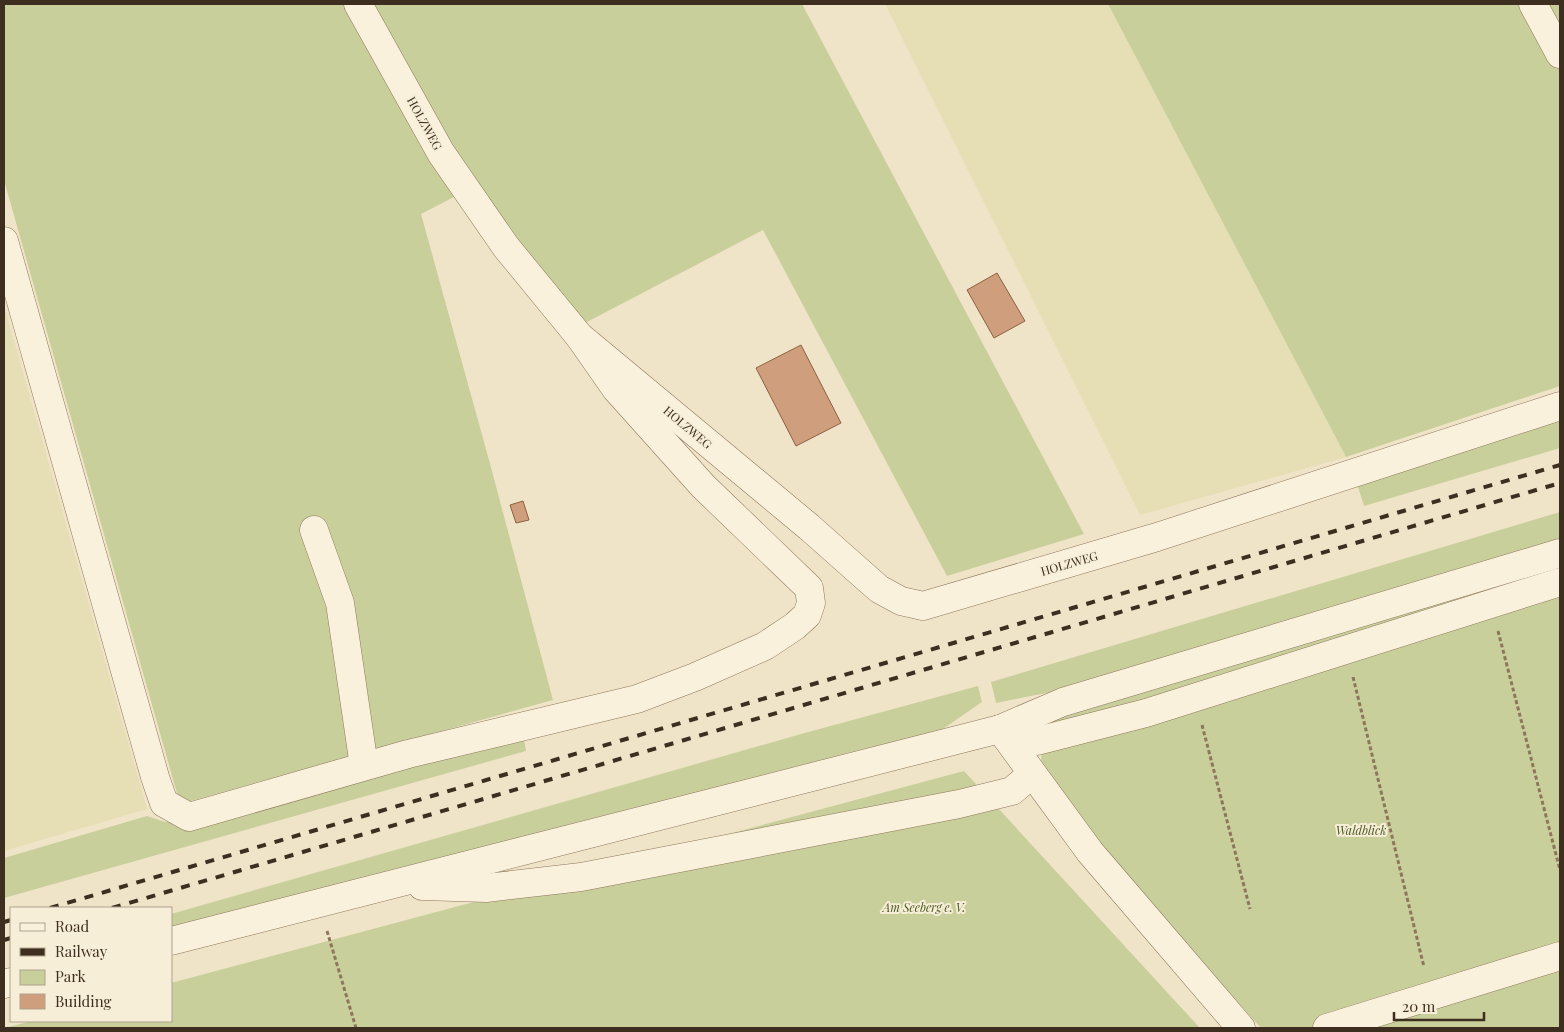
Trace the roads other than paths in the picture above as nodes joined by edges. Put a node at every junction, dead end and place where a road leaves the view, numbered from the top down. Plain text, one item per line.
1 (358, 4) edge
2 (1532, 4) edge
3 (1560, 54) edge
4 (4, 241) edge
5 (579, 336) junction
6 (1560, 406) edge
7 (314, 530) dead end
8 (1560, 552) edge
9 (1560, 582) edge
10 (1000, 729) junction
11 (364, 766) junction
12 (1032, 774) junction
13 (393, 885) junction
14 (172, 941) edge
15 (1560, 956) edge
16 (1241, 1028) edge
17 (1327, 1028) edge

1 - 5 street, HOLZWEG
2 - 3 street
4 - 11 street
5 - 6 street, HOLZWEG
5 - 11 street
7 - 11 street
8 - 10 street
9 - 10 street
10 - 12 street
10 - 13 street
12 - 13 street
12 - 16 street
13 - 14 street
15 - 17 street

